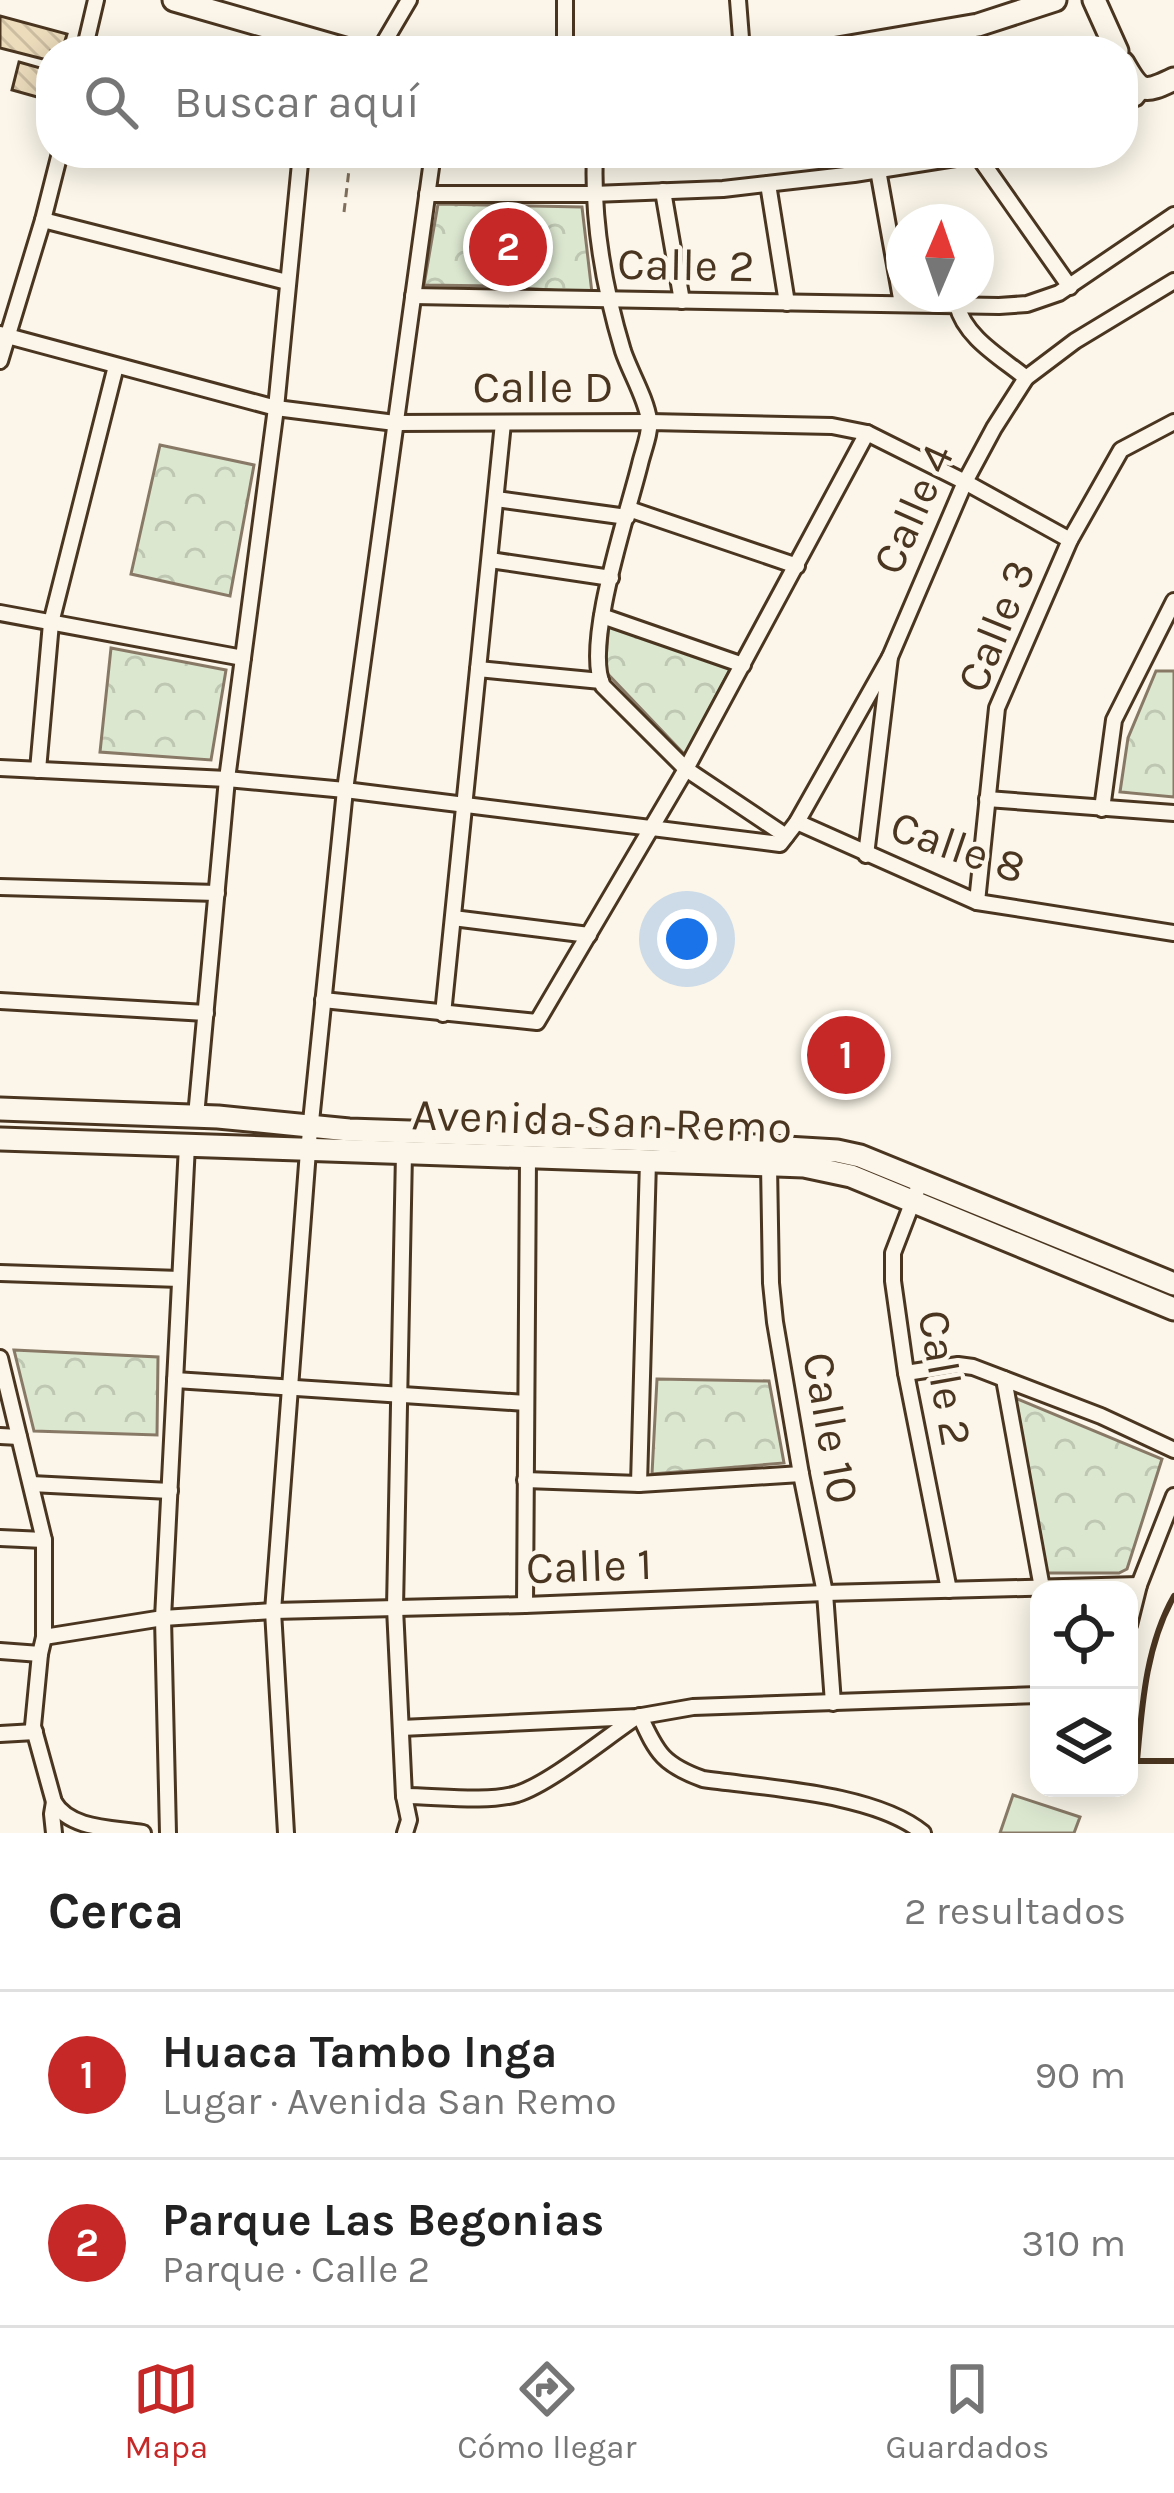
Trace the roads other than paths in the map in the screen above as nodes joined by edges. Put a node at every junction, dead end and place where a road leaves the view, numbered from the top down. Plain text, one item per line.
1 (96, 0) edge
2 (174, 0) edge
3 (409, 0) edge
4 (565, 0) edge
5 (738, 0) edge
6 (1055, 0) edge
7 (1094, 0) edge
8 (88, 36) edge
9 (284, 36) edge
10 (388, 36) edge
11 (565, 36) edge
12 (741, 36) edge
13 (920, 36) edge
14 (1110, 36) edge
15 (1174, 79) edge
16 (1138, 86) edge
17 (1143, 89) junction
18 (1138, 95) edge
19 (56, 168) edge
20 (298, 168) edge
21 (431, 168) edge
22 (594, 168) edge
23 (854, 168) edge
24 (891, 168) edge
25 (992, 168) edge
26 (878, 170) junction
27 (854, 174) junction
28 (768, 184) junction
29 (663, 191) junction
30 (427, 194) junction
31 (593, 194) junction
32 (886, 215) edge
33 (1174, 215) edge
34 (43, 220) junction
35 (1174, 281) edge
36 (287, 282) junction
37 (1070, 286) junction
38 (413, 296) junction
39 (610, 300) junction
40 (682, 301) junction
41 (787, 303) junction
42 (886, 304) edge
43 (994, 304) edge
44 (959, 312) edge
45 (4, 335) edge
46 (0, 362) edge
47 (116, 366) junction
48 (1026, 378) junction
49 (276, 408) junction
50 (650, 422) junction
51 (1174, 422) edge
52 (395, 423) junction
53 (503, 423) junction
54 (867, 433) junction
55 (965, 482) junction
56 (496, 500) junction
57 (628, 513) junction
58 (1070, 539) junction
59 (490, 560) junction
60 (796, 566) junction
61 (611, 578) junction
62 (1174, 601) edge
63 (0, 614) edge
64 (602, 616) junction
65 (52, 623) junction
66 (890, 656) junction
67 (243, 658) junction
68 (742, 665) junction
69 (478, 669) junction
70 (601, 681) junction
71 (0, 768) edge
72 (686, 769) junction
73 (38, 770) junction
74 (227, 779) junction
75 (345, 790) junction
76 (987, 799) junction
77 (465, 806) junction
78 (1102, 809) junction
79 (1174, 813) edge
80 (797, 822) junction
81 (652, 828) junction
82 (786, 836) junction
83 (866, 855) junction
84 (0, 887) edge
85 (217, 893) junction
86 (977, 902) junction
87 (453, 918) junction
88 (1174, 933) edge
89 (589, 935) junction
90 (323, 1000) junction
91 (0, 1001) edge
92 (206, 1013) junction
93 (443, 1014) junction
94 (0, 1109) edge
95 (196, 1116) junction
96 (310, 1127) junction
97 (0, 1139) edge
98 (187, 1145) junction
99 (308, 1151) junction
100 (404, 1154) junction
101 (528, 1158) junction
102 (648, 1161) junction
103 (769, 1166) junction
104 (916, 1191) junction
105 (0, 1273) edge
106 (181, 1279) junction
107 (1174, 1284) edge
108 (1174, 1309) edge
109 (0, 1358) edge
110 (906, 1373) junction
111 (1004, 1379) junction
112 (176, 1380) junction
113 (290, 1388) junction
114 (399, 1395) junction
115 (526, 1403) junction
116 (0, 1436) edge
117 (19, 1437) junction
118 (1174, 1450) edge
119 (801, 1474) junction
120 (525, 1480) junction
121 (31, 1484) junction
122 (639, 1484) junction
123 (170, 1491) junction
124 (1174, 1496) edge
125 (0, 1538) edge
126 (44, 1540) junction
127 (1041, 1581) edge
128 (1139, 1585) joint
129 (1030, 1588) edge
130 (1138, 1589) edge
131 (949, 1590) junction
132 (825, 1593) junction
133 (525, 1605) junction
134 (394, 1608) junction
135 (273, 1611) junction
136 (163, 1618) junction
137 (44, 1637) junction
138 (0, 1651) edge
139 (40, 1654) junction
140 (1030, 1695) edge
141 (833, 1702) junction
142 (638, 1717) junction
143 (401, 1729) junction
144 (35, 1732) junction
145 (0, 1734) edge
146 (404, 1796) junction
147 (54, 1802) junction
148 (55, 1833) edge
149 (143, 1833) edge
150 (168, 1833) edge
151 (286, 1833) edge
152 (405, 1833) edge
153 (923, 1833) edge

1 - 8 street
2 - 9 main road
3 - 10 street
4 - 11 street
5 - 12 street
6 - 13 main road
7 - 14 main road
15 - 17 main road
16 - 17 main road
17 - 18 street
19 - 34 street
20 - 36 street
21 - 30 street
22 - 31 street
23 - 27 street
24 - 26 street
25 - 37 street
26 - 27 street
26 - 32 street
27 - 28 street
28 - 29 street
28 - 41 street
29 - 31 street
29 - 40 street
30 - 31 street
30 - 38 street
31 - 39 street
33 - 37 street, Calle 2
34 - 36 street
34 - 45 street
35 - 48 street, Calle 4
36 - 49 street
37 - 43 street, Calle 2
38 - 39 street, Calle 2
38 - 52 street
39 - 40 street, Calle 2
39 - 50 street
40 - 41 street, Calle 2
41 - 42 street, Calle 2
44 - 48 street
45 - 46 street
45 - 47 street, Calle D
47 - 49 street, Calle D
47 - 65 street
48 - 55 street, Calle 4
49 - 52 street, Calle D
49 - 67 street
50 - 53 street, Calle D
50 - 54 street, Calle D
50 - 57 street
51 - 58 street, Calle 3
52 - 53 street, Calle D
52 - 75 street
53 - 56 street
54 - 55 street, Calle D
54 - 60 street
55 - 58 street, Calle D
55 - 66 street, Calle 4
56 - 57 street
56 - 59 street
57 - 60 street
57 - 61 street
58 - 76 street, Calle 3
59 - 61 street
59 - 69 street
60 - 68 street
61 - 64 street
62 - 78 street
63 - 65 street
64 - 68 street
64 - 70 street
65 - 67 street
65 - 73 street
66 - 80 street
66 - 83 street, Calle 4
67 - 74 street
68 - 72 street
69 - 70 street
69 - 77 street
70 - 72 street
71 - 73 street
72 - 81 street
72 - 82 street
73 - 74 street
74 - 75 street
74 - 85 street
75 - 77 street
75 - 90 street
76 - 78 street
76 - 86 street, Calle 3
77 - 81 street
77 - 87 street
78 - 79 street
80 - 82 street
80 - 83 street, Calle 8
81 - 82 street
81 - 89 street
83 - 86 street, Calle 8
84 - 85 street
85 - 92 street
86 - 88 street, Calle 8
87 - 89 street
87 - 93 street
89 - 93 street
90 - 93 street
90 - 96 street
91 - 92 street
92 - 95 street
94 - 95 main road, Avenida San Remo
95 - 96 main road, Avenida San Remo
96 - 99 street
96 - 104 main road, Avenida San Remo
97 - 98 main road, Avenida San Remo
98 - 99 main road, Avenida San Remo
98 - 106 street
99 - 100 main road, Avenida San Remo
99 - 113 street
100 - 101 main road, Avenida San Remo
100 - 114 street
101 - 102 main road, Avenida San Remo
101 - 115 street
102 - 103 main road, Avenida San Remo
102 - 122 street
103 - 104 main road, Avenida San Remo
103 - 119 street, Calle 10
104 - 107 main road, Avenida San Remo
104 - 108 main road, Avenida San Remo
104 - 110 street, Calle 2
105 - 106 street
106 - 112 street
109 - 117 street
110 - 111 street
110 - 131 street, Calle 2
111 - 118 street
111 - 127 street
112 - 113 street
112 - 123 street
113 - 114 street
113 - 135 street
114 - 115 street
114 - 134 street
115 - 120 street
116 - 117 street
117 - 121 street
119 - 122 street
119 - 132 street, Calle 10
120 - 122 street
120 - 133 street
121 - 123 street
121 - 126 street
123 - 136 street
124 - 128 street
125 - 126 street
126 - 137 street
128 - 130 street
129 - 131 street, Calle 1
131 - 132 street, Calle 1
132 - 133 street, Calle 1
132 - 141 street, Calle 10
133 - 134 street, Calle 1
134 - 135 street, Calle 1
134 - 143 street
135 - 136 street, Calle 1
135 - 151 street
136 - 137 street, Calle 1
136 - 150 street
137 - 139 street
138 - 139 street
139 - 144 street
140 - 141 street
141 - 142 street
142 - 143 street
142 - 146 street
142 - 153 street
143 - 146 street
144 - 145 street
144 - 147 street
146 - 152 street
147 - 148 street
147 - 149 street

